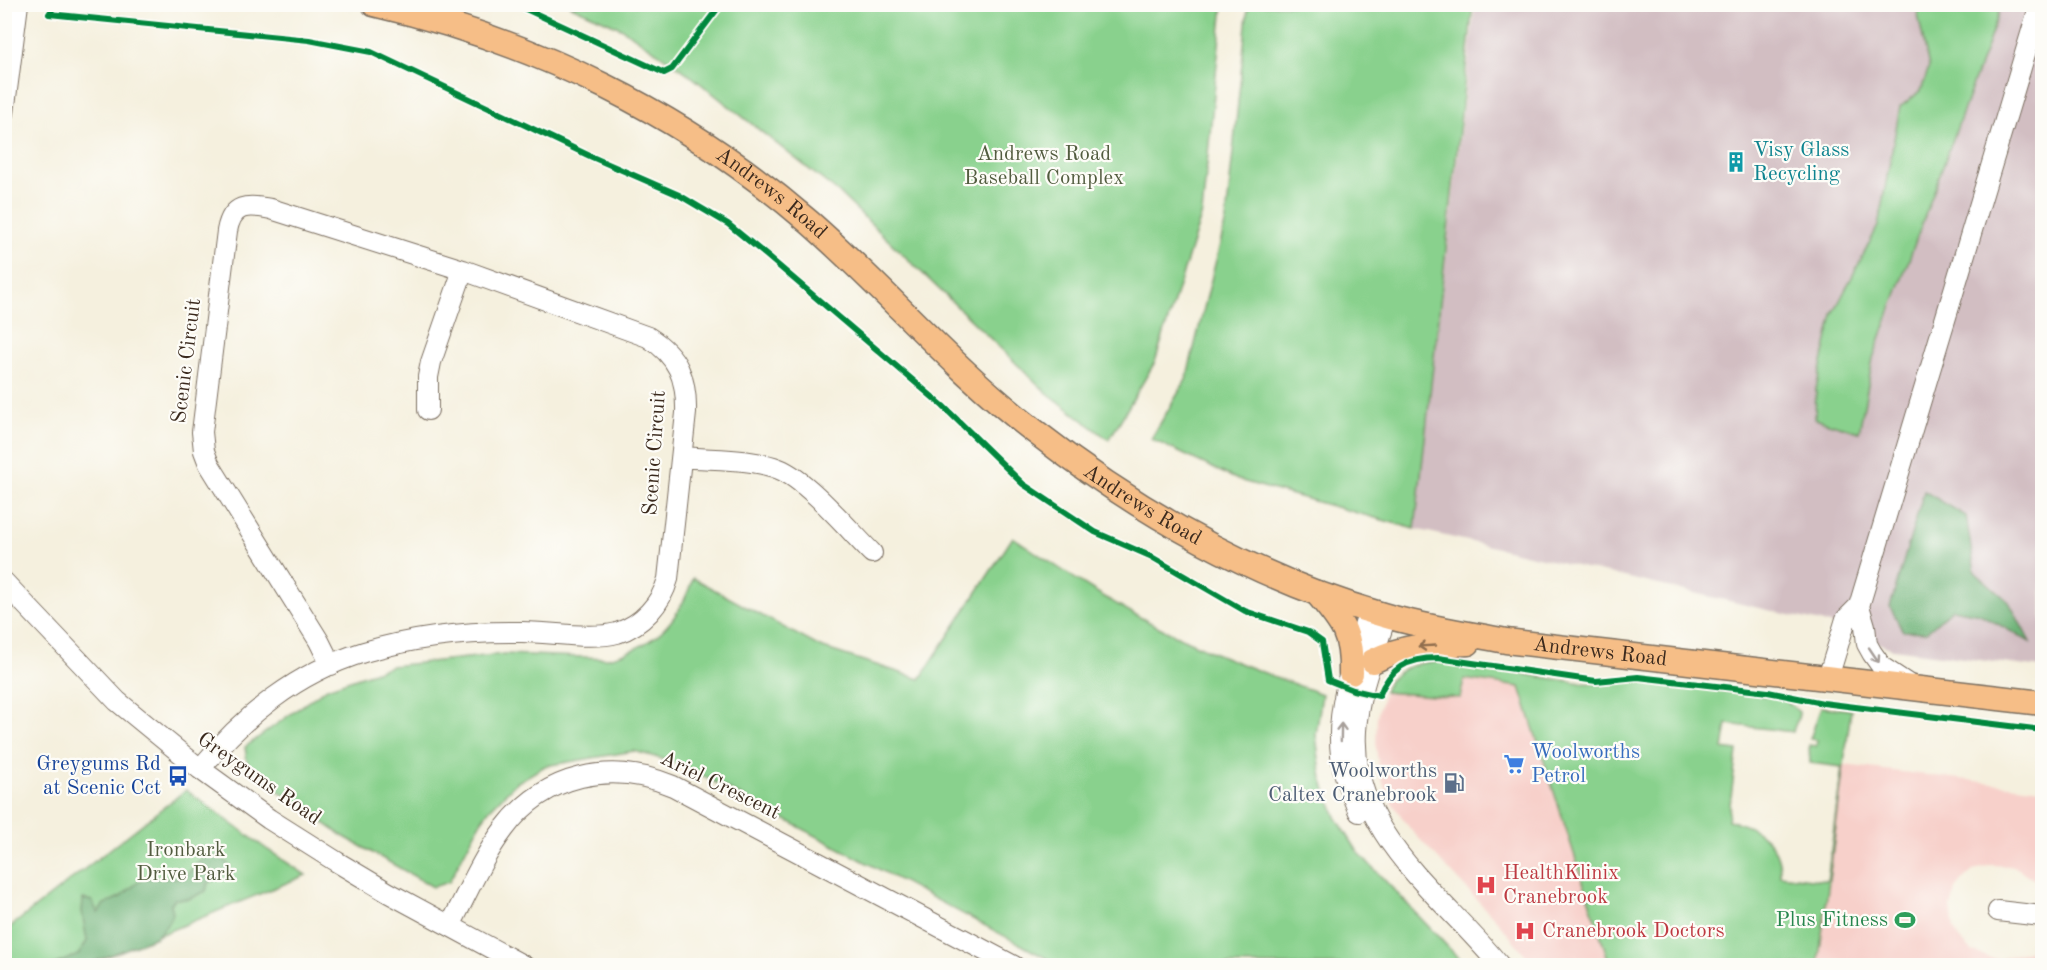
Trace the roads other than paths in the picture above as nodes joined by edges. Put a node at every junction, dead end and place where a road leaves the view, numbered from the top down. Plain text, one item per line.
1 (18, 4) edge
2 (374, 4) edge
3 (2040, 4) edge
4 (4, 113) edge
5 (463, 270) junction
6 (428, 410) dead end
7 (682, 457) junction
8 (872, 553) dead end
9 (4, 582) edge
10 (1317, 593) junction
11 (1859, 606) junction
12 (1377, 614) junction
13 (1506, 641) junction
14 (1373, 661) junction
15 (331, 665) junction
16 (1351, 673) junction
17 (1828, 678) junction
18 (1914, 688) junction
19 (2043, 703) edge
20 (200, 769) junction
21 (1398, 856) junction
22 (1998, 911) dead end
23 (2043, 916) edge
24 (450, 926) junction
25 (524, 966) edge
26 (1014, 966) edge
27 (1500, 966) edge

1 - 4 street
2 - 10 main road, Andrews Road
3 - 11 street
5 - 6 street
5 - 7 street, Scenic Circuit
5 - 15 street, Scenic Circuit
7 - 8 street
7 - 15 street, Scenic Circuit
9 - 20 street, Greygums Road
10 - 12 main road, Andrews Road
10 - 16 main road
11 - 17 street
11 -> 18 street
12 - 13 main road, Andrews Road
12 - 14 street
12 - 16 street
13 -> 14 main road
13 - 17 main road, Andrews Road
14 - 21 street
15 - 20 street, Scenic Circuit
21 -> 16 street
17 - 18 main road, Andrews Road
18 - 19 main road, Andrews Road
20 - 24 street, Greygums Road
21 - 27 street
22 - 23 street
24 - 25 street, Greygums Road
24 - 26 street, Ariel Crescent

